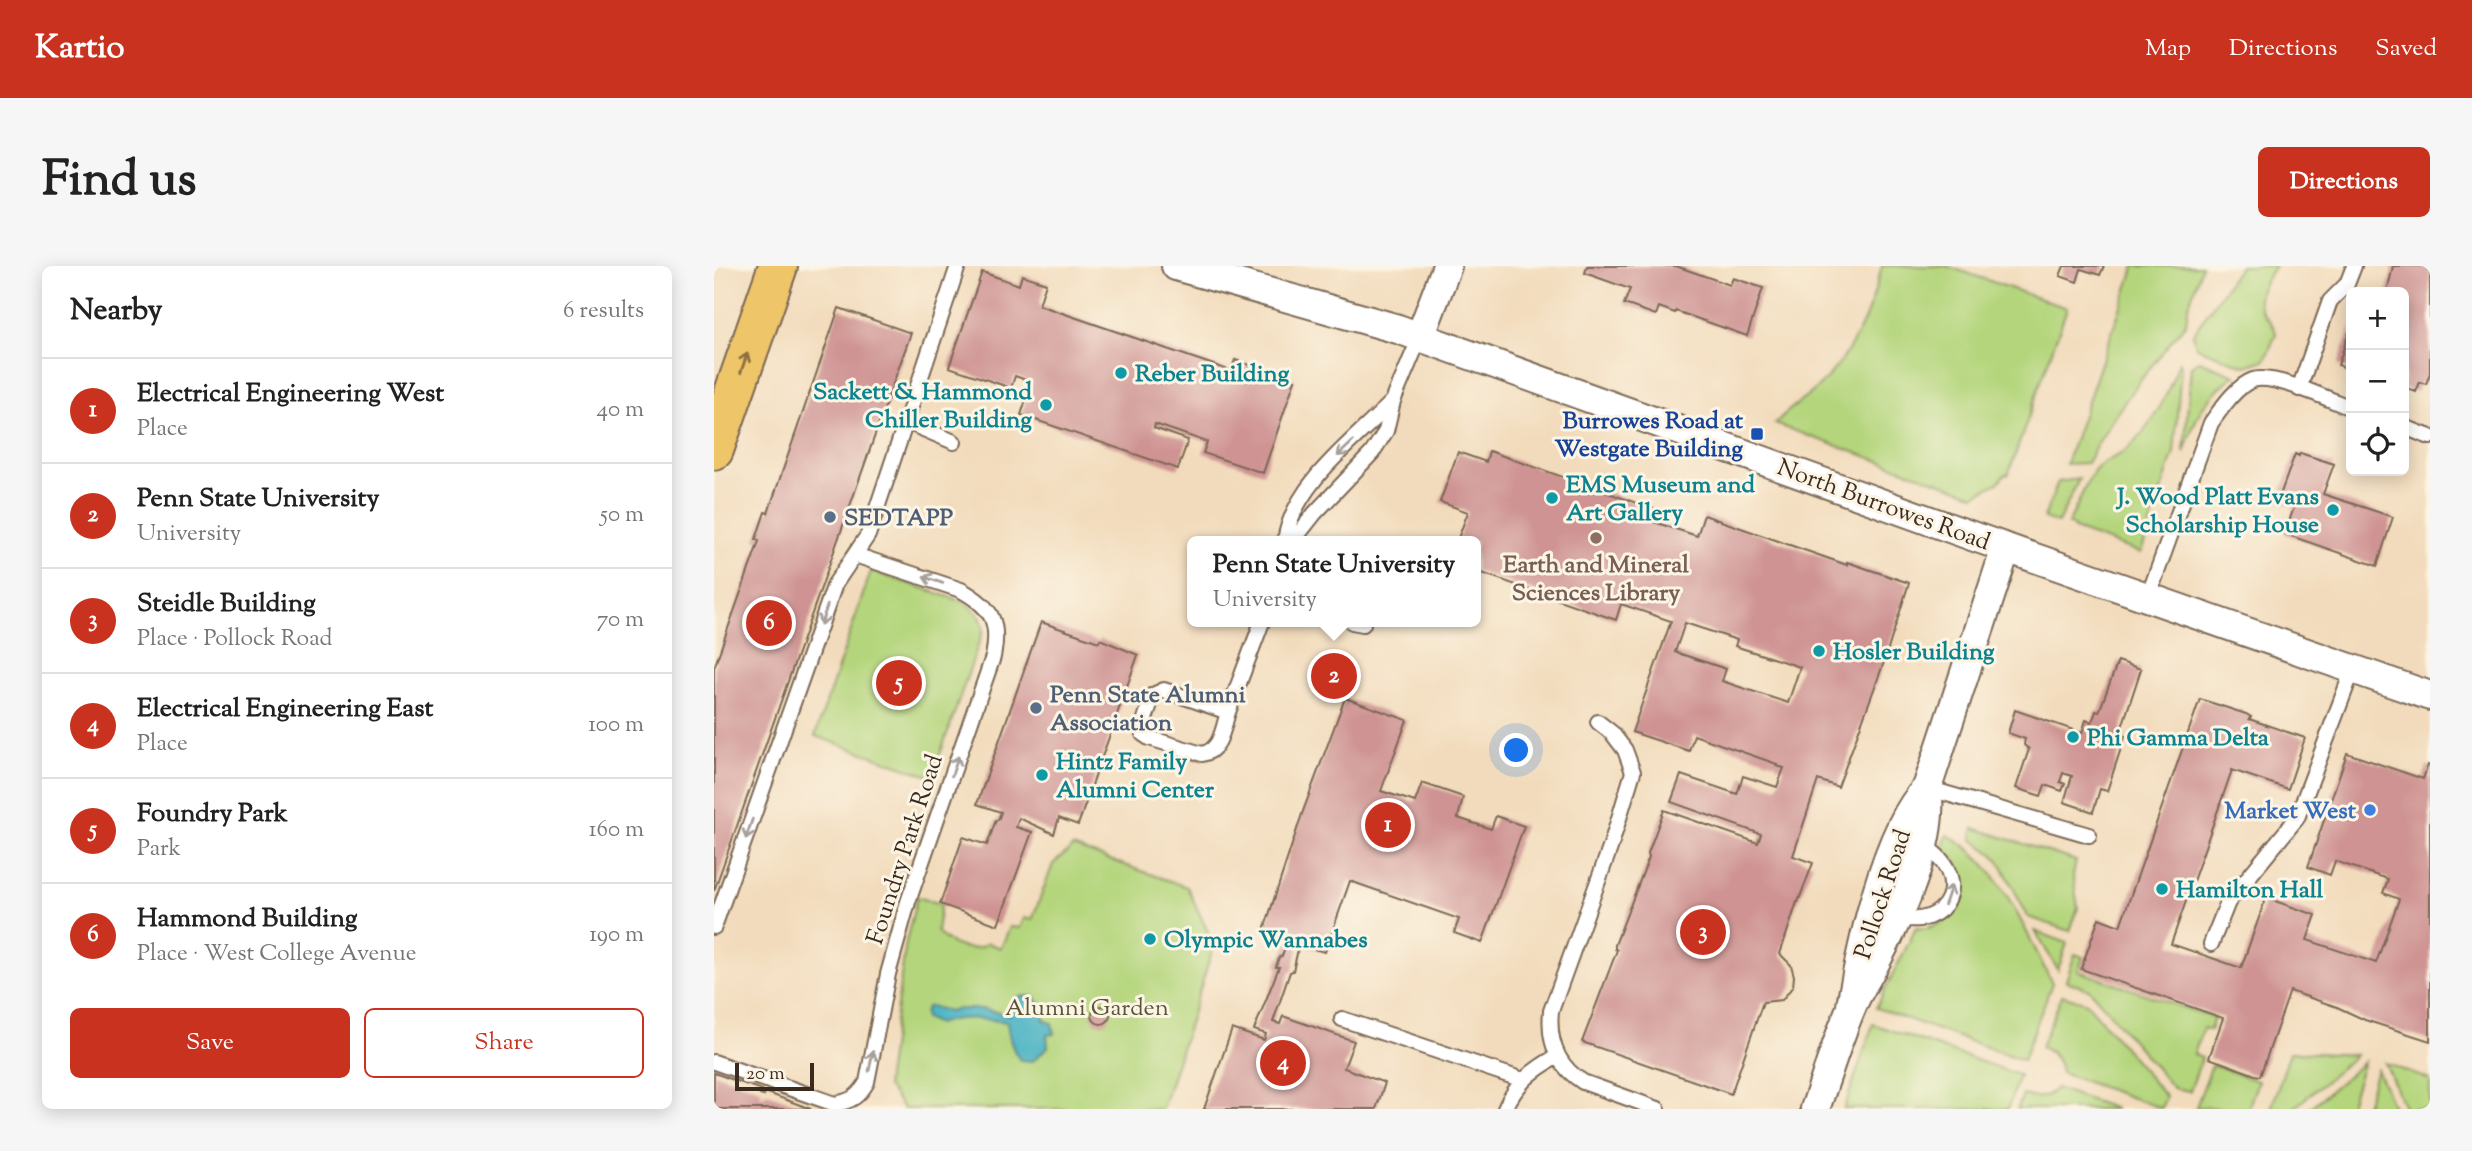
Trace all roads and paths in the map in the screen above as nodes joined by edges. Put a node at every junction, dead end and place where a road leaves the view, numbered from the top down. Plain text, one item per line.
1 (778, 266) edge
2 (958, 266) edge
3 (1176, 266) edge
4 (1447, 266) edge
5 (2354, 266) edge
6 (1420, 337) junction
7 (2299, 389) junction
8 (1393, 401) junction
9 (2346, 406) edge
10 (907, 422) junction
11 (2409, 429) edge
12 (2430, 437) edge
13 (954, 442) dead end
14 (714, 450) edge
15 (1286, 536) edge
16 (1297, 536) edge
17 (2006, 548) junction
18 (855, 555) junction
19 (2148, 597) junction
20 (1260, 627) edge
21 (2353, 669) junction
22 (2430, 696) edge
23 (1228, 712) junction
24 (1598, 722) dead end
25 (1927, 788) junction
26 (2088, 835) dead end
27 (1922, 845) junction
28 (1885, 913) junction
29 (714, 928) edge
30 (2211, 944) dead end
31 (1342, 1019) dead end
32 (1558, 1056) junction
33 (714, 1062) edge
34 (1523, 1080) junction
35 (1505, 1109) edge
36 (1658, 1109) edge
37 (1815, 1109) edge

14 -> 1 main road
2 - 10 lane
3 - 6 street, North Burrowes Road
4 - 6 street
5 - 7 lane
6 - 8 lane
6 - 17 street, North Burrowes Road
7 - 9 lane
7 - 19 lane
8 -> 15 lane
8 - 16 lane
10 - 13 lane
10 - 18 lane
11 - 12 lane
17 - 19 street, North Burrowes Road
17 - 25 street, Pollock Road
18 -> 29 lane
33 -> 18 lane, Foundry Park Road
19 - 21 street, North Burrowes Road
20 - 23 lane
21 - 22 street, North Burrowes Road
21 - 30 lane
23 - 23 lane
24 - 32 lane
25 - 26 lane
25 - 27 street, Pollock Road
25 - 28 street, Pollock Road
27 - 28 street, Pollock Road
28 -> 27 lane
28 - 37 street, Pollock Road
31 - 34 lane
32 - 34 lane
32 - 36 lane
34 - 35 lane

